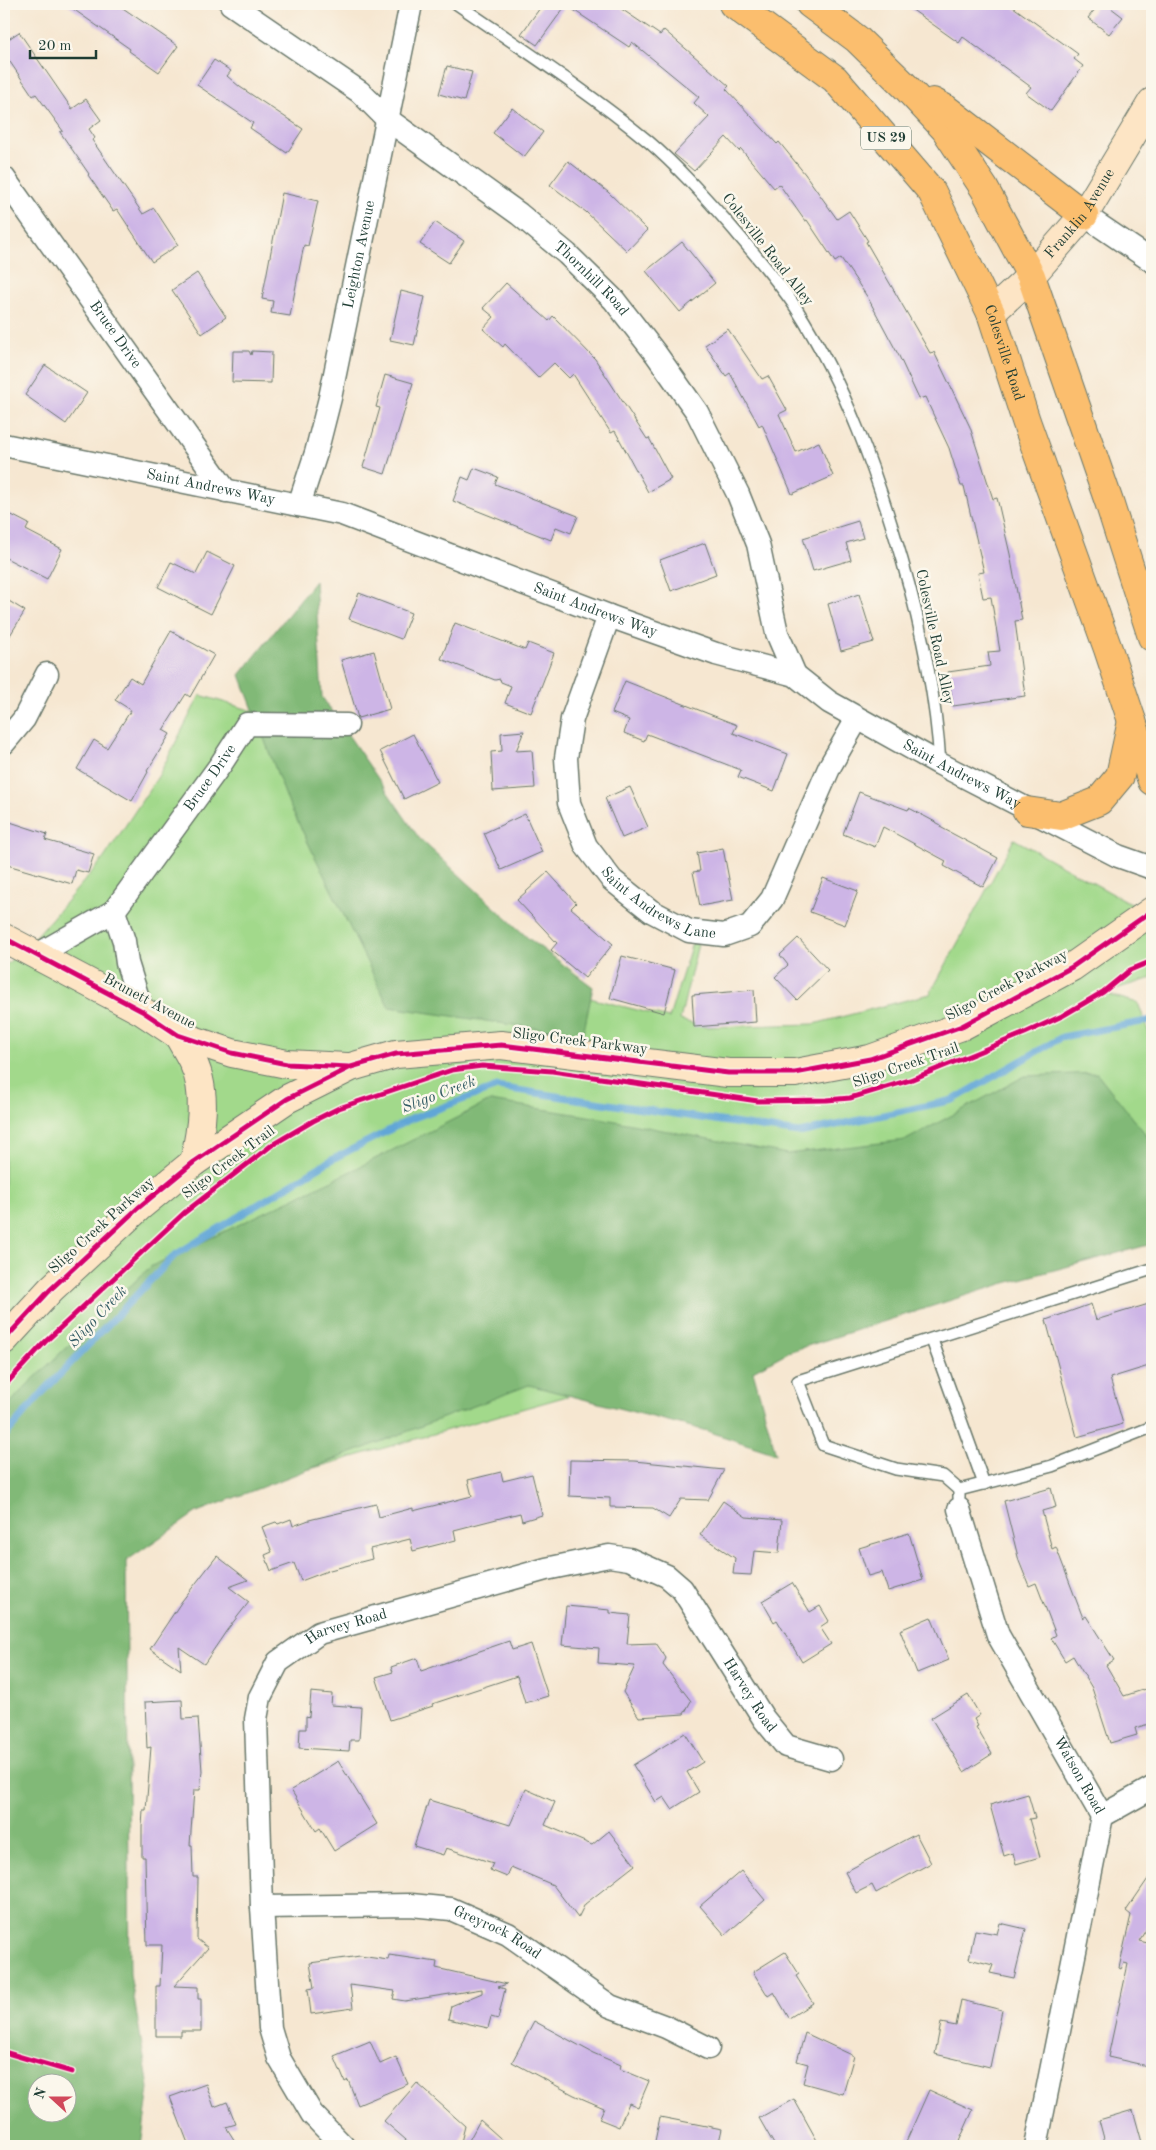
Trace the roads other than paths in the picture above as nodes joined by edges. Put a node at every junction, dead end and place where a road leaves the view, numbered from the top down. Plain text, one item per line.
1 (231, 4) edge
2 (411, 4) edge
3 (457, 4) edge
4 (733, 4) edge
5 (810, 4) edge
6 (905, 86) junction
7 (1152, 102) edge
8 (387, 119) junction
9 (4, 178) edge
10 (1084, 215) junction
11 (1152, 261) edge
12 (1031, 276) junction
13 (991, 313) junction
14 (4, 445) edge
15 (226, 491) junction
16 (299, 505) junction
17 (609, 616) junction
18 (1152, 637) edge
19 (48, 674) dead end
20 (795, 675) junction
21 (857, 719) junction
22 (1132, 720) junction
23 (347, 726) dead end
24 (4, 743) edge
25 (940, 764) junction
26 (1152, 781) edge
27 (1027, 811) junction
28 (1152, 868) edge
29 (114, 911) junction
30 (1152, 911) edge
31 (4, 938) edge
32 (36, 956) junction
33 (142, 1012) junction
34 (178, 1035) junction
35 (351, 1067) junction
36 (194, 1162) junction
37 (1152, 1269) edge
38 (4, 1340) edge
39 (932, 1340) junction
40 (1152, 1427) edge
41 (984, 1484) junction
42 (959, 1500) junction
43 (831, 1759) dead end
44 (1152, 1788) edge
45 (1102, 1816) junction
46 (262, 1907) junction
47 (708, 2048) dead end
48 (343, 2146) edge
49 (1036, 2146) edge

1 - 8 street, Thornhill Road
2 - 8 street, Leighton Avenue
3 - 25 lane, Colesville Road Alley
4 - 13 highway, Colesville Road / US 29
5 - 6 highway
6 - 10 highway
6 - 12 highway
7 - 10 street, Franklin Avenue
8 - 16 street, Leighton Avenue
8 - 20 street, Thornhill Road
9 - 15 street, Bruce Drive
10 - 11 street
10 - 12 street, Franklin Avenue
12 - 13 street, Franklin Avenue
12 - 18 highway
13 - 22 highway, Colesville Road / US 29
14 - 15 street, Saint Andrews Way
15 - 16 street, Saint Andrews Way
16 - 17 street, Saint Andrews Way
17 - 20 street, Saint Andrews Way
17 - 21 street, Saint Andrews Lane
19 - 24 street
20 - 21 street, Saint Andrews Way
21 - 25 street, Saint Andrews Way
22 - 26 highway, Colesville Road / US 29
22 - 27 highway
23 - 29 street, Bruce Drive
25 - 27 street, Saint Andrews Way
27 - 28 street, Saint Andrews Way
29 - 32 street, Bruce Drive
29 - 33 street
30 - 35 street, Sligo Creek Parkway
31 - 32 street, Brunett Avenue
32 - 33 street, Brunett Avenue
33 - 34 street, Brunett Avenue
34 - 35 street, Brunett Avenue
34 - 36 street
35 - 36 street, Sligo Creek Parkway
36 - 38 street, Sligo Creek Parkway
37 - 39 lane
39 - 41 lane
39 - 42 lane
40 - 41 lane
41 - 42 lane
42 - 45 street, Watson Road
43 - 46 street, Harvey Road
44 - 45 street
45 - 49 street, Watson Road
46 - 47 street, Greyrock Road
46 - 48 street, Harvey Road

